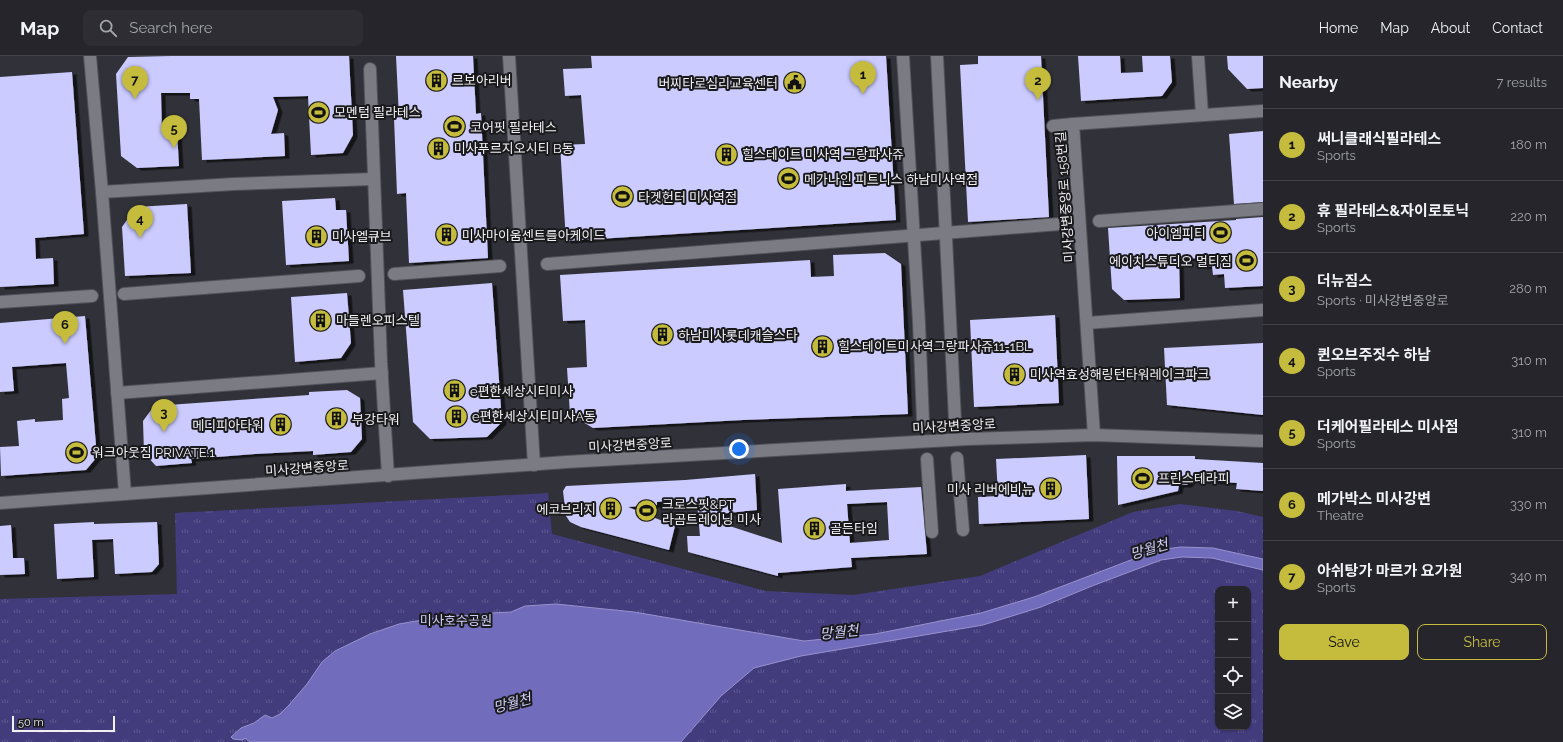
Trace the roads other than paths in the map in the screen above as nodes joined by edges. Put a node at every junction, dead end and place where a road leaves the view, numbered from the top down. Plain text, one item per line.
1 (90, 56) edge
2 (509, 56) edge
3 (903, 56) edge
4 (937, 56) edge
5 (1198, 56) edge
6 (370, 69) dead end
7 (1263, 112) edge
8 (1202, 114) junction
9 (1073, 124) junction
10 (1053, 126) dead end
11 (373, 179) junction
12 (102, 192) junction
13 (1263, 209) edge
14 (1100, 221) dead end
15 (1060, 224) dead end
16 (946, 233) junction
17 (914, 236) junction
18 (547, 264) dead end
19 (500, 266) dead end
20 (394, 274) dead end
21 (359, 276) dead end
22 (124, 294) dead end
23 (92, 296) dead end
24 (0, 302) edge
25 (1263, 310) edge
26 (1087, 323) junction
27 (382, 373) junction
28 (117, 393) junction
29 (955, 420) dead end
30 (923, 421) dead end
31 (1094, 435) junction
32 (1263, 441) edge
33 (957, 458) dead end
34 (927, 459) dead end
35 (534, 465) junction
36 (388, 476) junction
37 (125, 494) junction
38 (0, 503) edge
39 (963, 530) dead end
40 (932, 532) dead end

1 - 12 street
2 - 35 street
3 - 17 street
4 - 16 street
5 - 8 street
6 - 11 street
7 - 8 street, 미사강변중앙로 158번길
8 - 9 street, 미사강변중앙로 158번길
9 - 10 street
9 - 26 street, 미사강변중앙로 158번길
11 - 12 street
11 - 27 street
12 - 28 street
13 - 14 street
15 - 16 street
16 - 17 street
16 - 29 street
17 - 18 street
17 - 30 street
19 - 20 street
21 - 22 street
23 - 24 street
25 - 26 street
26 - 31 street, 미사강변중앙로 158번길
27 - 28 street
27 - 36 street
28 - 37 street
31 - 32 street, 미사강변중앙로
31 - 35 street, 미사강변중앙로
33 - 39 street
34 - 40 street
35 - 36 street, 미사강변중앙로
36 - 37 street, 미사강변중앙로
37 - 38 street, 미사강변중앙로

